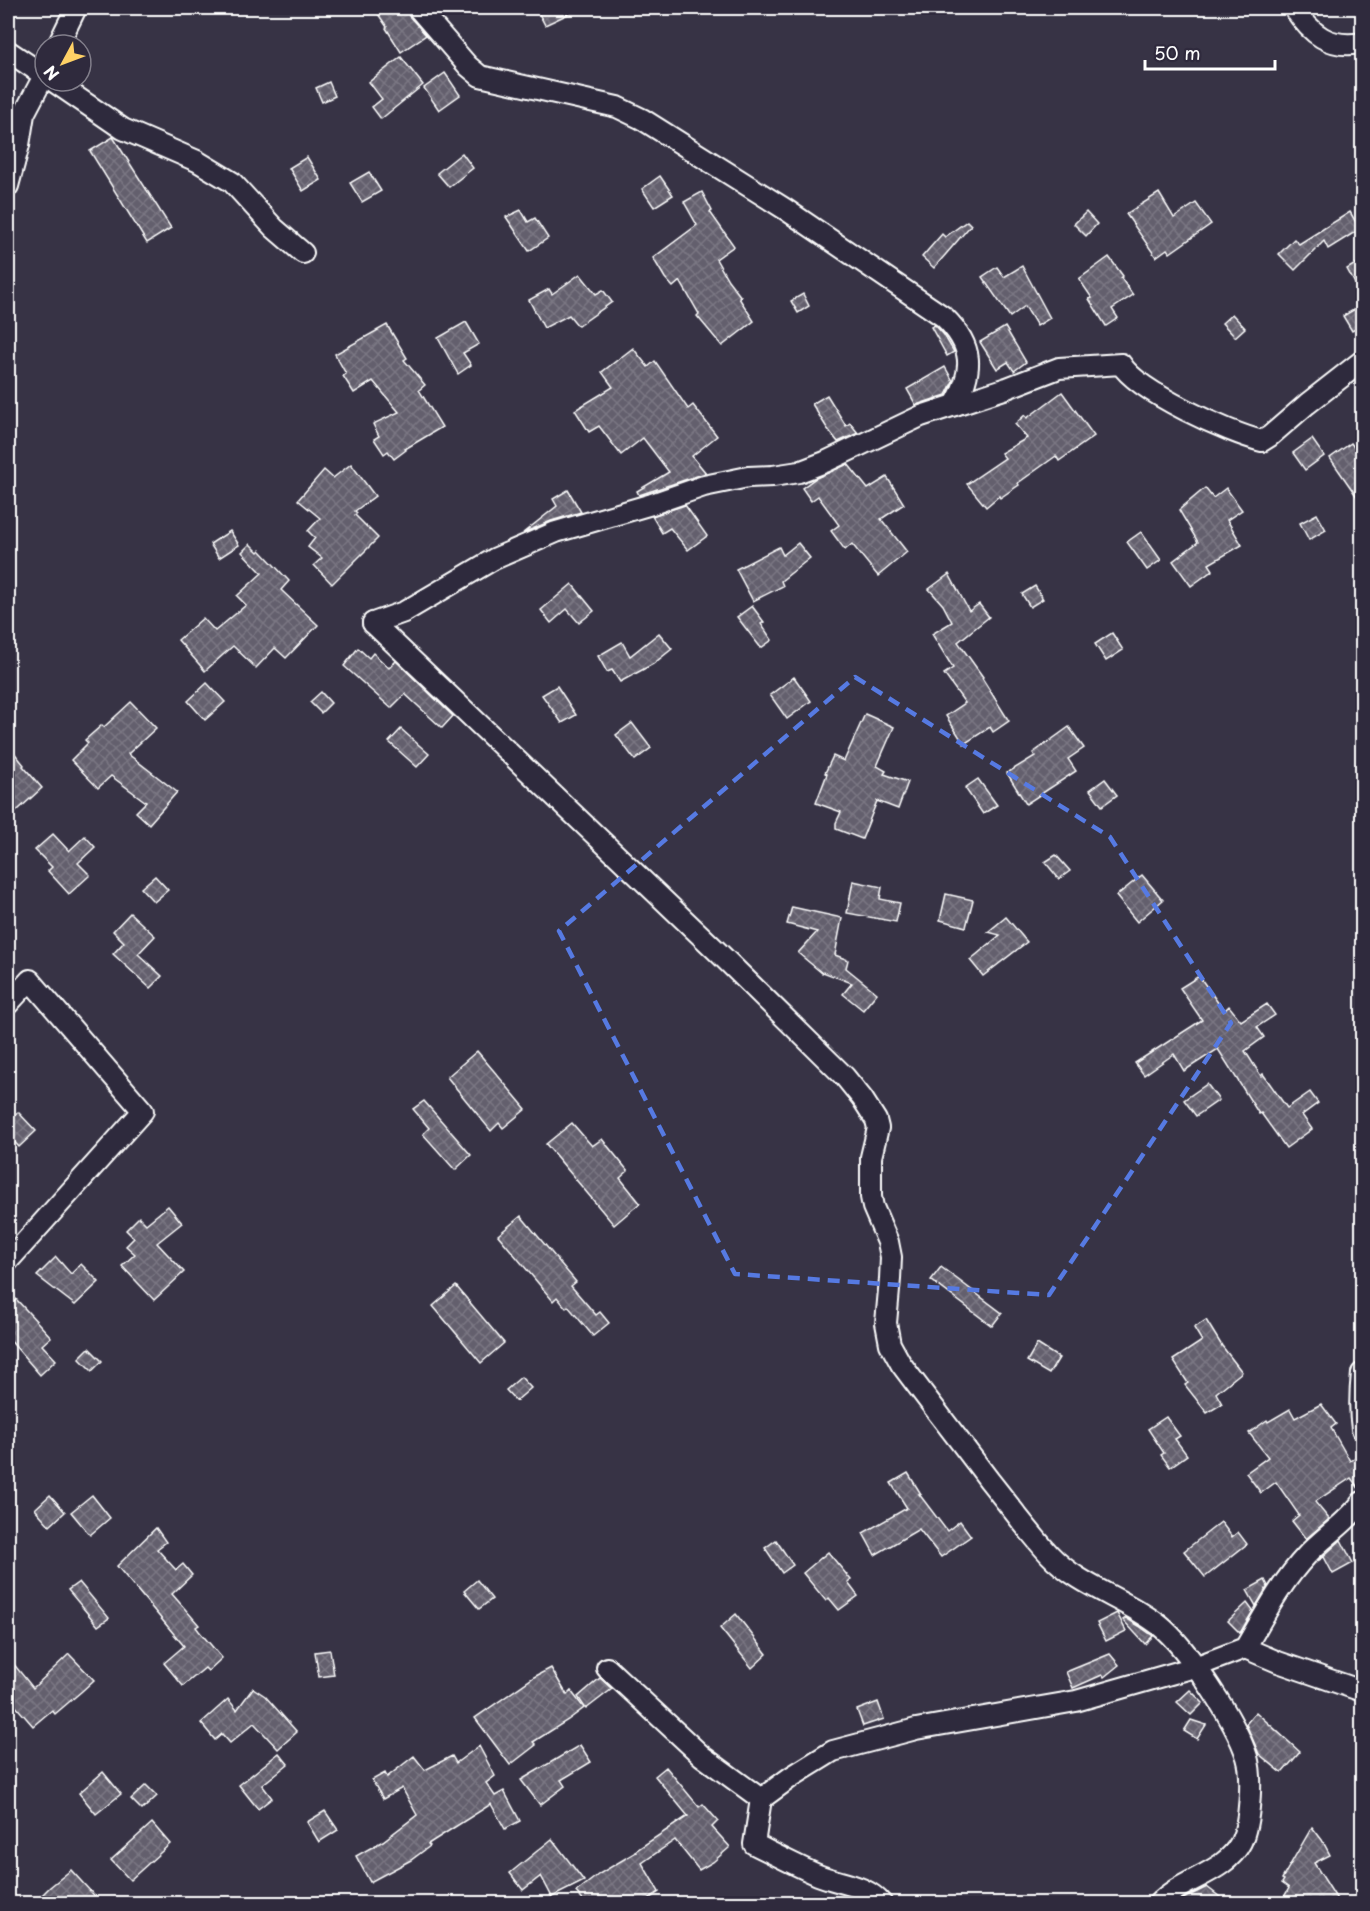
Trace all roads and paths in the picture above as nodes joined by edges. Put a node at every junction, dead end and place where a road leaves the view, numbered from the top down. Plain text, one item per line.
1 (76, 8) edge
2 (418, 8) edge
3 (1293, 8) edge
4 (64, 33) edge
5 (1362, 43) edge
6 (8, 51) edge
7 (33, 67) edge
8 (35, 93) edge
9 (70, 93) edge
10 (8, 186) edge
11 (303, 254) dead end
12 (1362, 361) edge
13 (955, 405) junction
14 (8, 1004) edge
15 (8, 1261) edge
16 (1362, 1373) edge
17 (1362, 1429) edge
18 (1362, 1502) edge
19 (1245, 1648) junction
20 (1195, 1666) junction
21 (607, 1668) dead end
22 (1362, 1692) edge
23 (761, 1798) junction
24 (882, 1904) edge
25 (1158, 1904) edge

1 - 4 street
2 - 13 street
3 - 5 street
6 - 7 street
8 - 10 street
9 - 11 street
12 - 13 street
13 - 20 street
14 - 15 street
16 - 17 street
18 - 19 street
19 - 20 street
19 - 22 street
20 - 23 street
20 - 25 street
21 - 23 street
23 - 24 street

